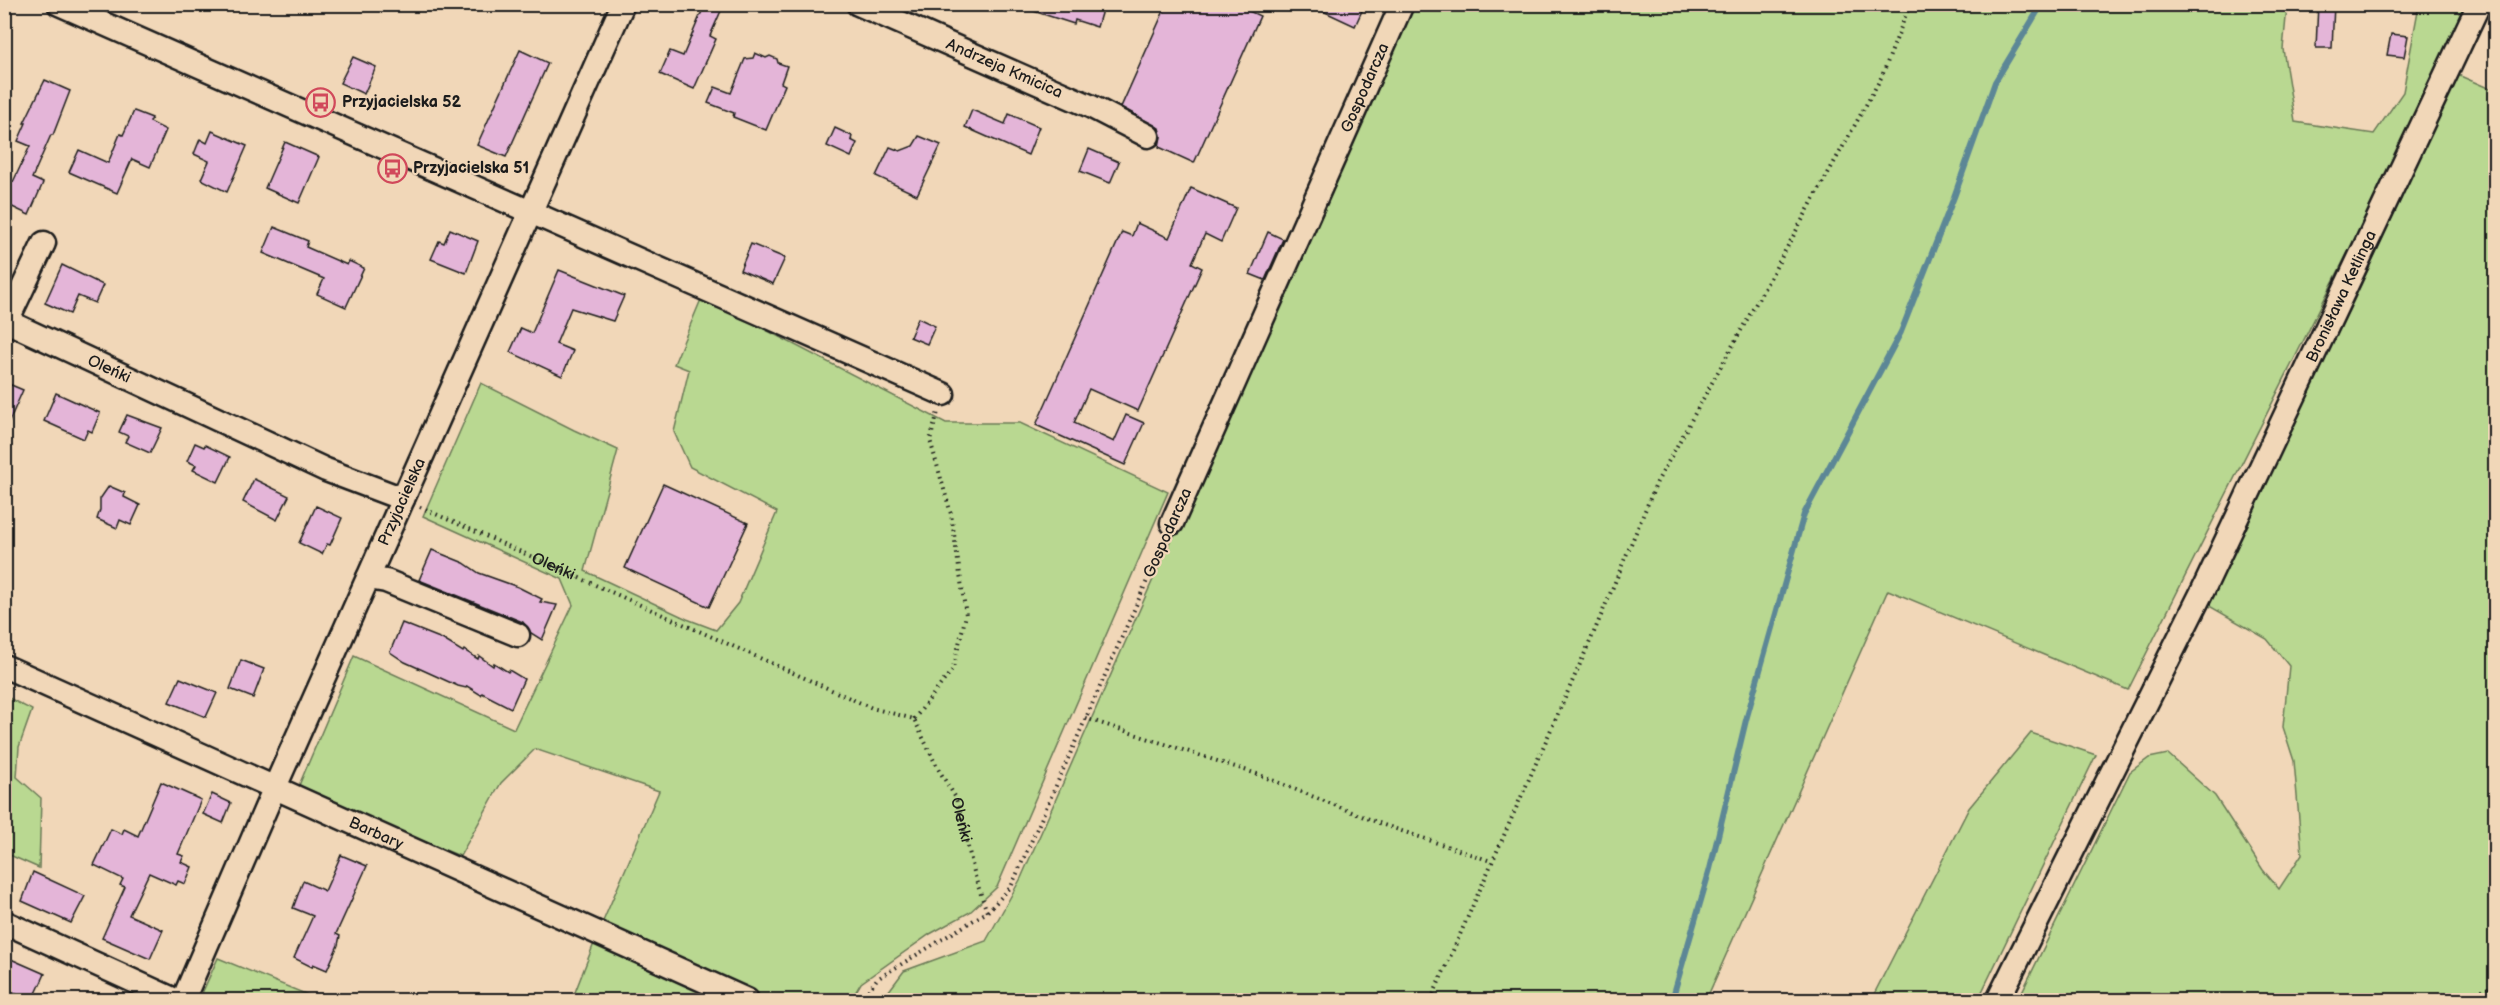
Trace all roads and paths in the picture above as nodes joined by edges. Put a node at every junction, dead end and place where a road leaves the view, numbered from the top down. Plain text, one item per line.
1 (59, 4) edge
2 (623, 4) edge
3 (858, 4) edge
4 (1402, 4) edge
5 (1910, 4) edge
6 (2479, 4) edge
7 (1148, 136) dead end
8 (531, 213) junction
9 (44, 243) dead end
10 (6, 321) edge
11 (943, 394) joint
12 (403, 499) junction
13 (1172, 523) joint
14 (368, 578) junction
15 (518, 635) dead end
16 (4, 666) edge
17 (1085, 718) junction
18 (914, 719) junction
19 (275, 787) junction
20 (1491, 861) junction
21 (987, 912) junction
22 (4, 922) edge
23 (2496, 985) edge
24 (175, 1000) edge
25 (183, 1000) edge
26 (747, 1000) edge
27 (861, 1000) edge
28 (1431, 1000) edge
29 (1998, 1000) edge
30 (2461, 1000) edge

1 - 8 street
2 - 8 street, Przyjacielska
3 - 7 street, Andrzeja Kmicica
4 - 13 street, Gospodarcza
5 - 20 path
6 - 29 street, Bronisława Ketlinga
8 - 11 street
8 - 12 street, Przyjacielska
9 - 10 street
10 - 12 street, Oleńki
11 - 18 path
12 - 14 street, Przyjacielska
12 - 18 path, Oleńki
13 - 17 path, Gospodarcza
14 - 15 street
14 - 19 street, Przyjacielska
16 - 19 street, Barbary
17 - 20 path
17 - 21 path, Gospodarcza
18 - 21 path, Oleńki
19 - 25 street, Przyjacielska
19 - 26 street, Barbary
20 - 28 path
21 - 27 path, Gospodarcza
22 - 24 street
23 - 30 path

